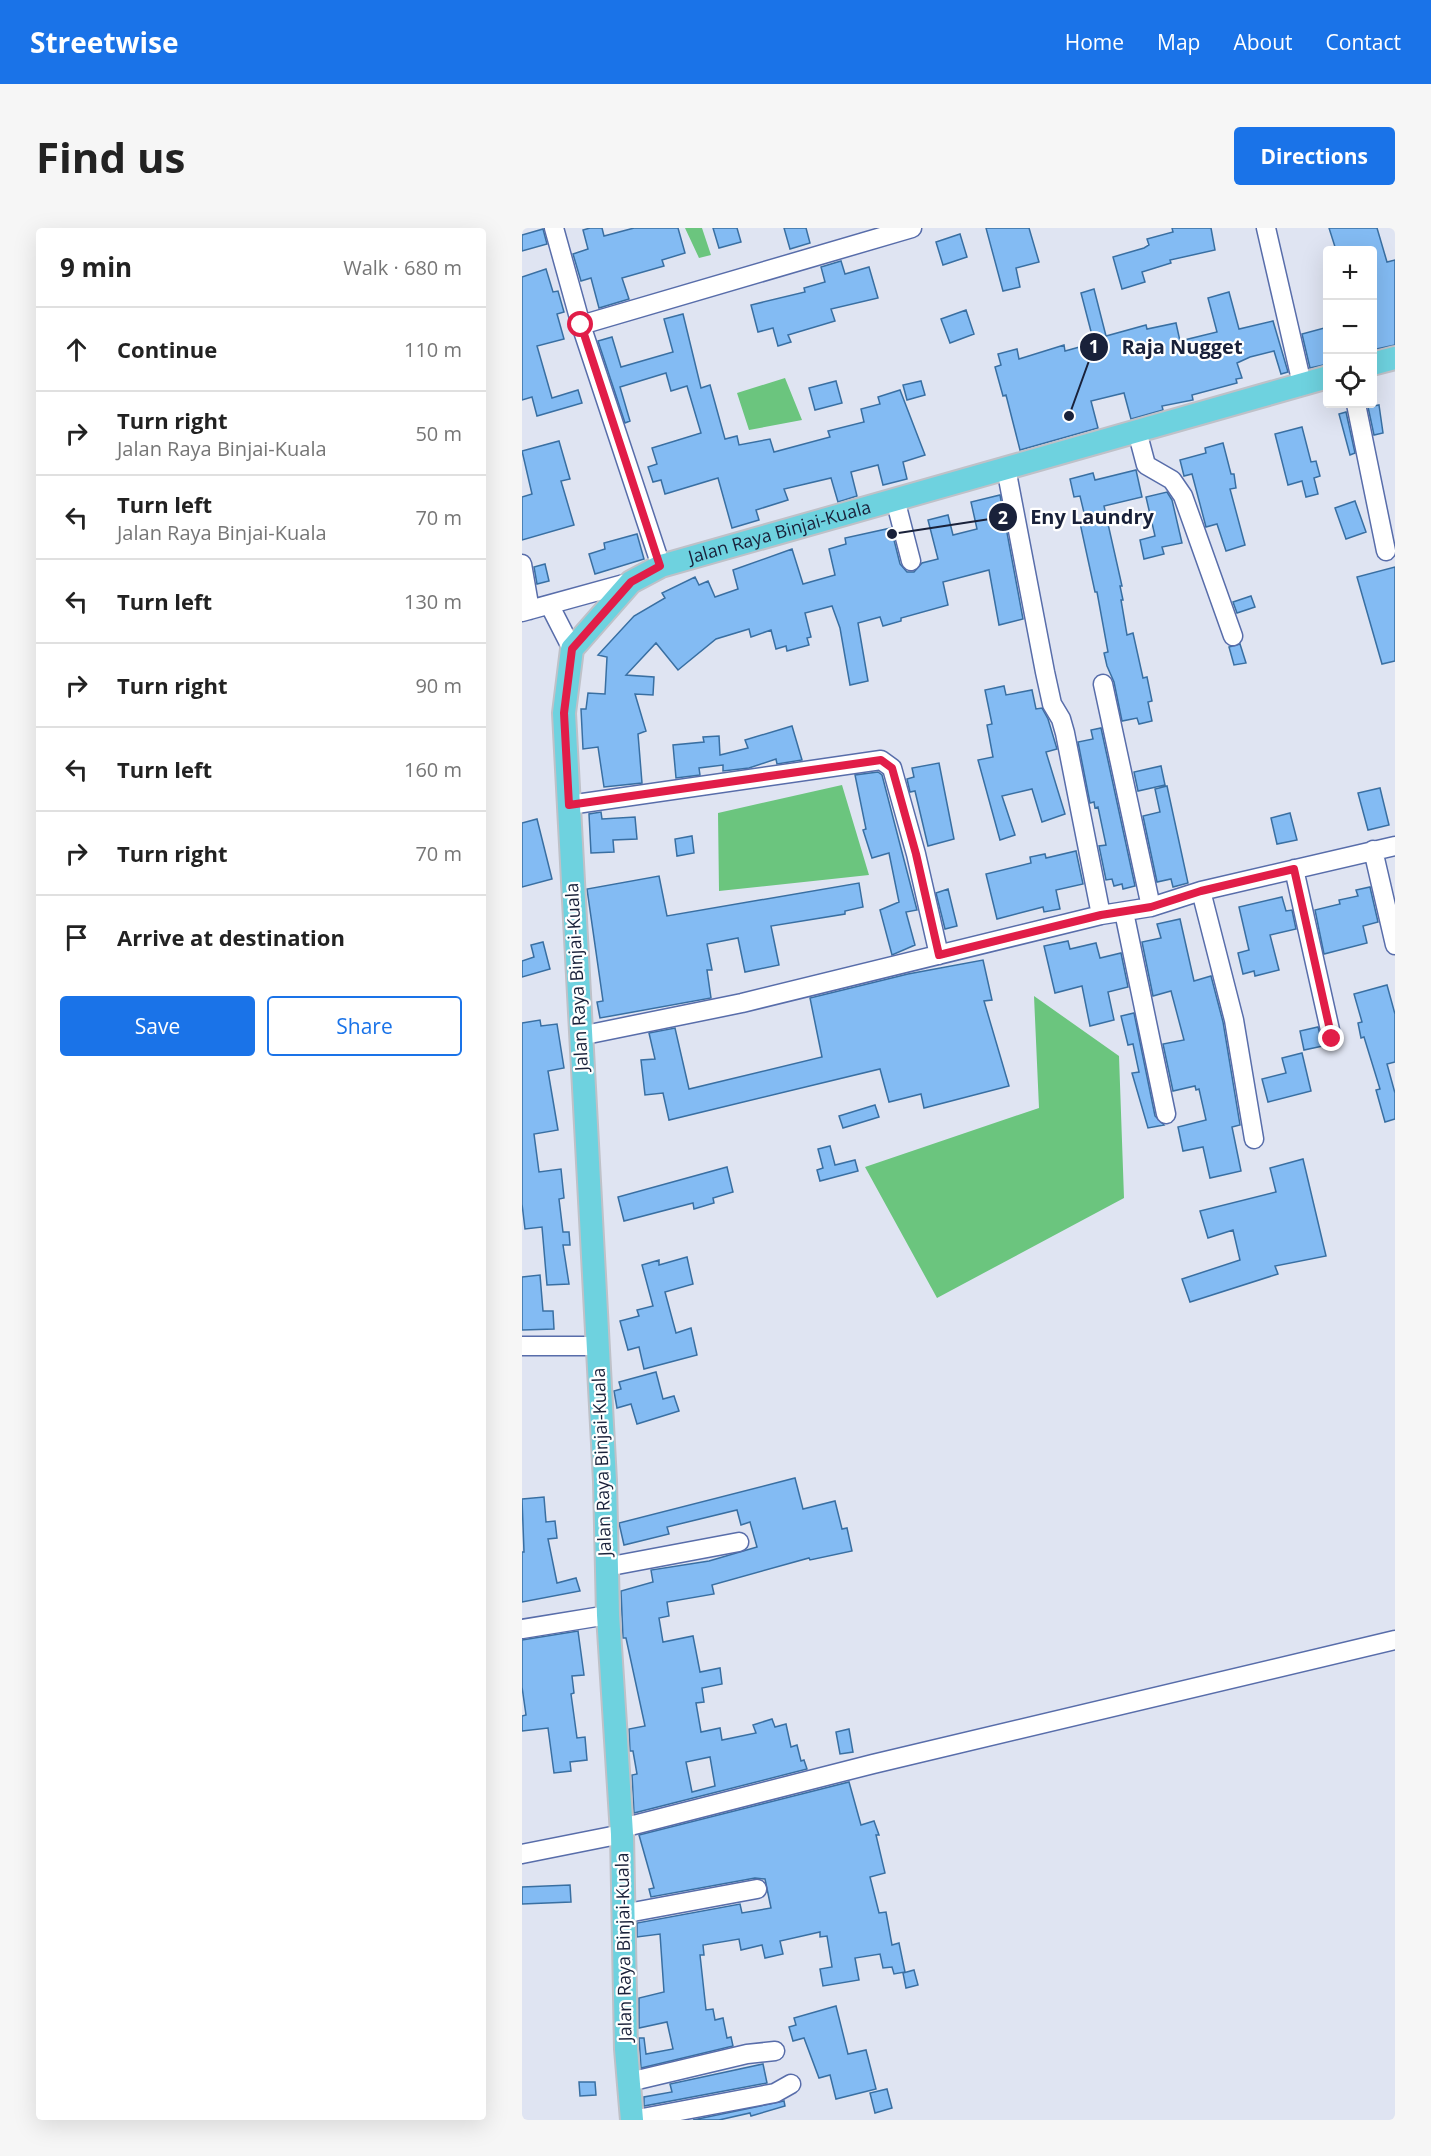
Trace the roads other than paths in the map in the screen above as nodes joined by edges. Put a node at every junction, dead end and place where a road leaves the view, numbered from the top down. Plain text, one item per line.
1 (554, 228) edge
2 (912, 228) edge
3 (1266, 228) edge
4 (581, 325) junction
5 (1395, 358) edge
6 (1377, 363) edge
7 (1323, 378) edge
8 (1302, 384) junction
9 (1357, 408) edge
10 (1137, 431) junction
11 (1006, 468) junction
12 (895, 499) junction
13 (1386, 551) dead end
14 (911, 561) dead end
15 (522, 564) edge
16 (660, 566) junction
17 (631, 582) junction
18 (550, 606) junction
19 (526, 611) edge
20 (1233, 636) dead end
21 (572, 649) junction
22 (1103, 684) dead end
23 (569, 805) junction
24 (1395, 846) edge
25 (1373, 850) junction
26 (1294, 869) junction
27 (1201, 891) junction
28 (1151, 907) junction
29 (1124, 912) junction
30 (1101, 915) junction
31 (1395, 945) edge
32 (939, 955) junction
33 (580, 1036) junction
34 (1332, 1039) dead end
35 (1166, 1114) dead end
36 (1254, 1139) dead end
37 (522, 1346) edge
38 (597, 1346) junction
39 (739, 1542) dead end
40 (606, 1567) junction
41 (608, 1615) junction
42 (522, 1629) edge
43 (1395, 1641) edge
44 (622, 1831) junction
45 (522, 1854) edge
46 (757, 1889) dead end
47 (622, 1914) junction
48 (775, 2051) dead end
49 (629, 2082) junction
50 (791, 2084) dead end
51 (632, 2120) edge

1 - 4 street
2 - 4 street
3 - 8 street
4 - 16 street
5 - 6 main road
7 - 8 main road, Jalan Raya Binjai-Kuala
8 - 10 main road, Jalan Raya Binjai-Kuala
9 - 13 street
10 - 11 main road, Jalan Raya Binjai-Kuala
10 - 20 street
11 - 12 main road, Jalan Raya Binjai-Kuala
11 - 30 street
12 - 14 street
12 - 16 main road, Jalan Raya Binjai-Kuala
15 - 19 street
16 - 17 main road, Jalan Raya Binjai-Kuala
17 - 18 street
17 - 21 main road, Jalan Raya Binjai-Kuala
18 - 19 street
18 - 21 street
21 - 23 main road, Jalan Raya Binjai-Kuala
22 - 28 street
23 - 32 street
23 - 33 main road, Jalan Raya Binjai-Kuala
24 - 25 street
25 - 26 street
25 - 31 street
26 - 27 street
26 - 34 street
27 - 28 street
27 - 36 street
28 - 29 street
29 - 30 street
29 - 35 street
30 - 32 street
32 - 33 street
33 - 38 main road, Jalan Raya Binjai-Kuala
37 - 38 street
38 - 40 main road, Jalan Raya Binjai-Kuala
39 - 40 street
40 - 41 main road, Jalan Raya Binjai-Kuala
41 - 42 street
41 - 44 main road, Jalan Raya Binjai-Kuala
43 - 44 street
44 - 45 street
44 - 47 main road, Jalan Raya Binjai-Kuala
46 - 47 street
47 - 49 main road, Jalan Raya Binjai-Kuala
48 - 49 street
49 - 51 main road, Jalan Raya Binjai-Kuala
50 - 51 street

